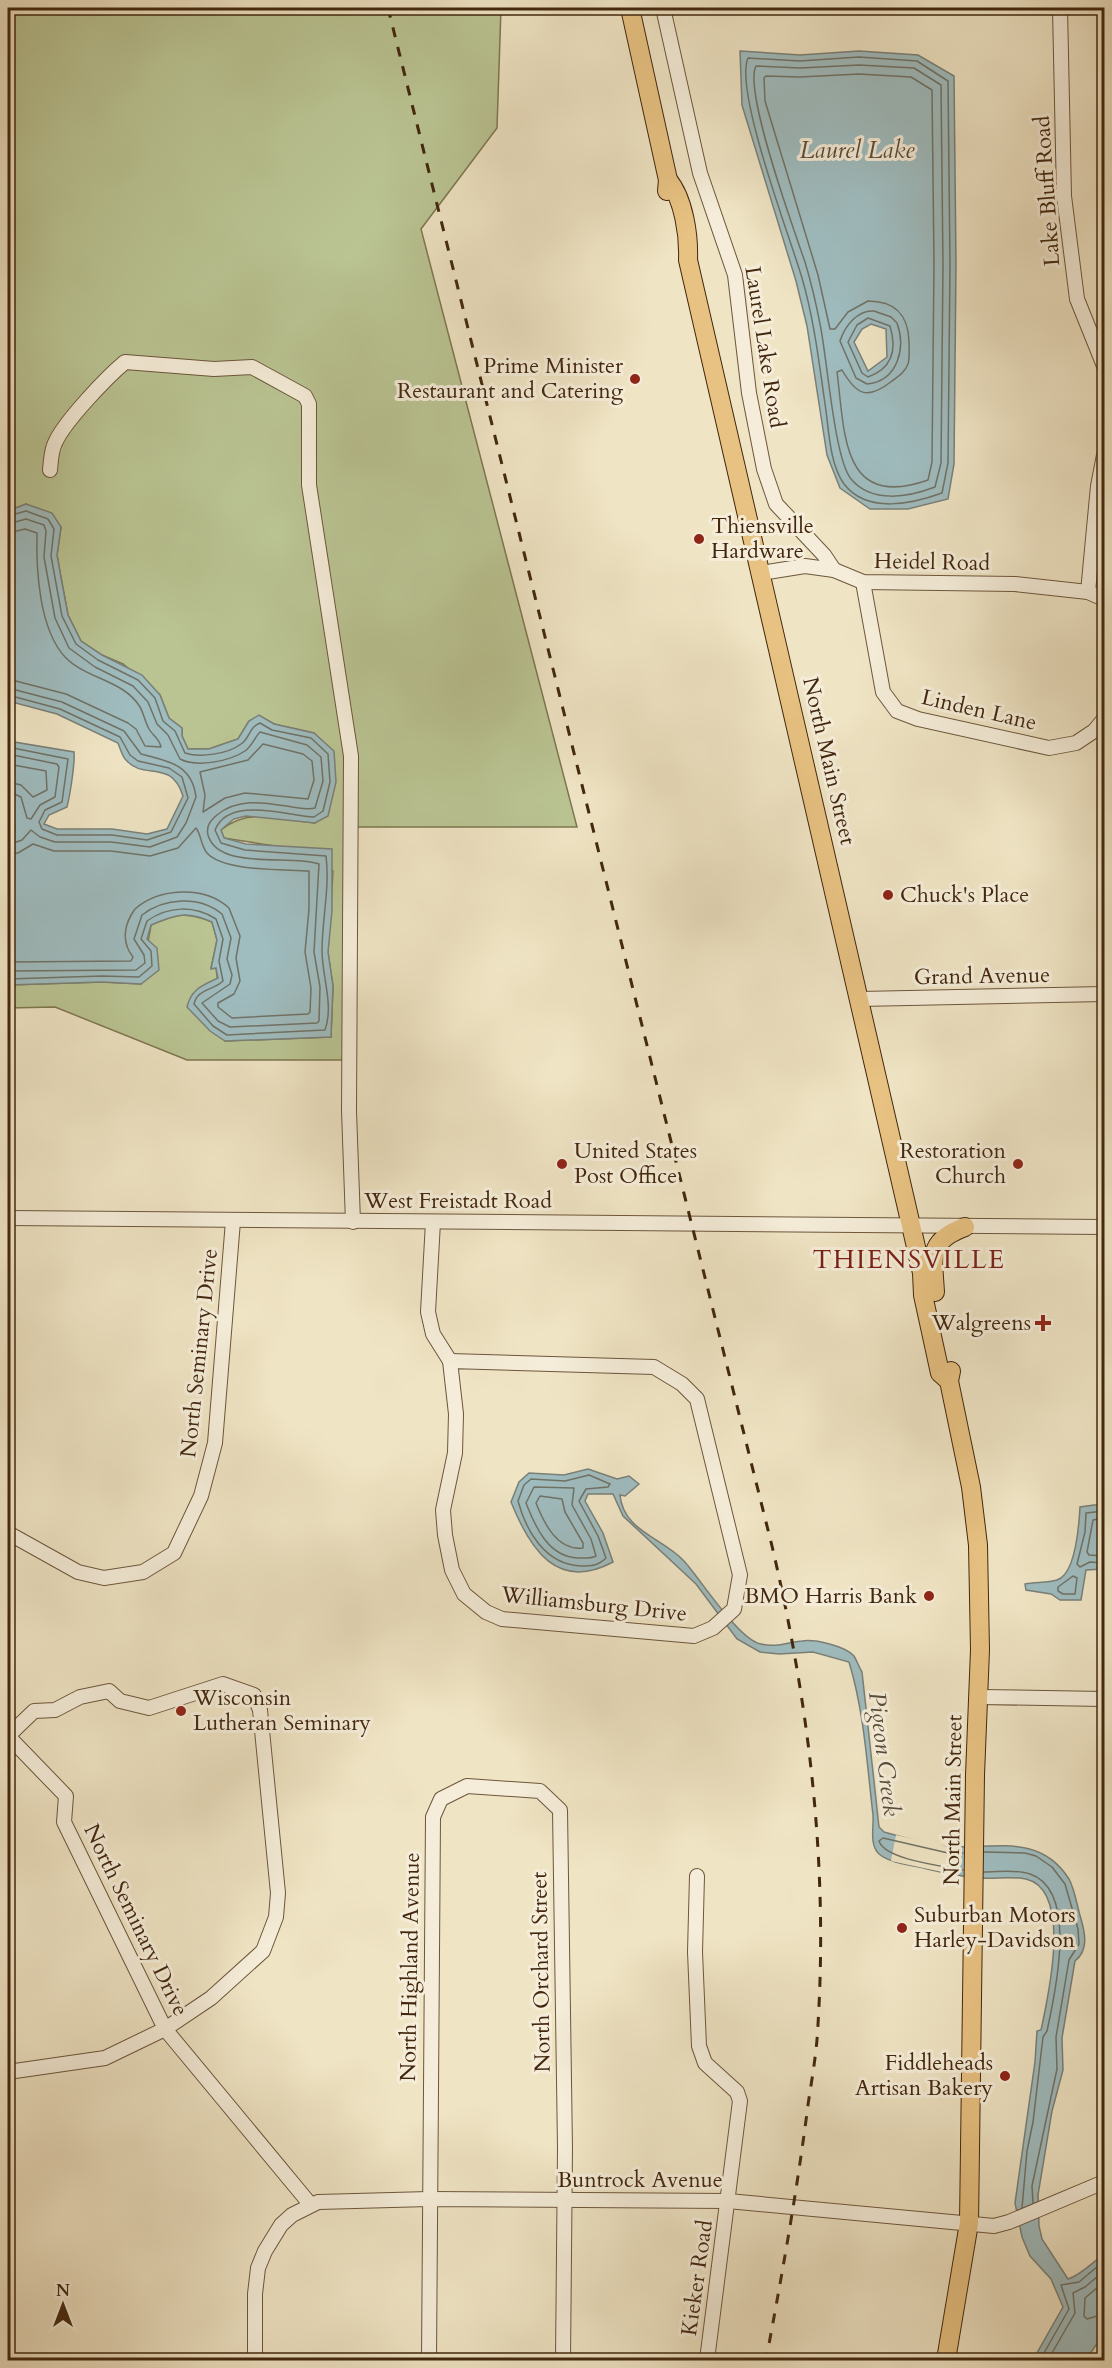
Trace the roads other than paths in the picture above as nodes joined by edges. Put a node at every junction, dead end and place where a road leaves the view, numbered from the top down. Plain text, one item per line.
1 (630, 8) edge
2 (663, 8) edge
3 (1060, 8) edge
4 (1104, 366) edge
5 (1104, 455) edge
6 (50, 470) dead end
7 (834, 570) junction
8 (761, 573) junction
9 (863, 582) junction
10 (1088, 592) junction
11 (1104, 599) edge
12 (1104, 719) edge
13 (1104, 994) edge
14 (860, 999) junction
15 (8, 1218) edge
16 (233, 1221) junction
17 (353, 1222) junction
18 (433, 1222) junction
19 (909, 1226) junction
20 (965, 1227) junction
21 (1104, 1227) edge
22 (922, 1273) junction
23 (935, 1293) junction
24 (450, 1361) junction
25 (949, 1381) junction
26 (8, 1533) edge
27 (979, 1697) junction
28 (1104, 1699) edge
29 (8, 1736) edge
30 (500, 1787) joint
31 (697, 1876) dead end
32 (165, 2029) junction
33 (8, 2072) edge
34 (1104, 2182) edge
35 (429, 2199) junction
36 (564, 2201) junction
37 (728, 2201) junction
38 (310, 2204) junction
39 (969, 2223) junction
40 (255, 2361) edge
41 (429, 2361) edge
42 (563, 2361) edge
43 (707, 2361) edge
44 (946, 2361) edge

1 - 8 main road, North Main Street
2 - 7 street, Laurel Lake Road
3 - 4 street, Lake Bluff Road
5 - 10 street
6 - 17 street
7 - 8 street, Heidel Road
7 - 9 street, Heidel Road
8 - 14 main road, North Main Street
9 - 10 street, Heidel Road
9 - 12 street, Linden Lane
10 - 11 street, Heidel Road
13 - 14 street, Grand Avenue
14 - 19 main road, North Main Street
15 - 16 street, West Freistadt Road
16 - 17 street, West Freistadt Road
16 - 26 street, North Seminary Drive
17 - 18 street, West Freistadt Road
18 - 19 street, West Freistadt Road
18 - 24 street, Williamsburg Drive
19 - 20 street, West Freistadt Road
19 - 22 main road, North Main Street
20 - 21 street, West Freistadt Road
20 - 23 main road
22 - 23 main road, North Main Street
22 - 25 main road, North Main Street
23 - 25 main road, North Main Street
24 - 24 street, Williamsburg Drive
25 - 27 main road, North Main Street
27 - 28 street
27 - 39 main road, North Main Street
29 - 32 street, North Seminary Drive
29 - 32 street
30 - 35 street, North Highland Avenue
30 - 36 street, North Orchard Street
31 - 37 street, Kieker Road
32 - 33 street
32 - 38 street, North Seminary Drive
34 - 39 street, Buntrock Avenue
35 - 36 street, Buntrock Avenue
35 - 38 street, Buntrock Avenue
35 - 41 street, North Highland Avenue
36 - 37 street, Buntrock Avenue
36 - 42 street, North Orchard Street
37 - 39 street, Buntrock Avenue
37 - 43 street, Kieker Road
38 - 40 street
39 - 44 main road, North Main Street

